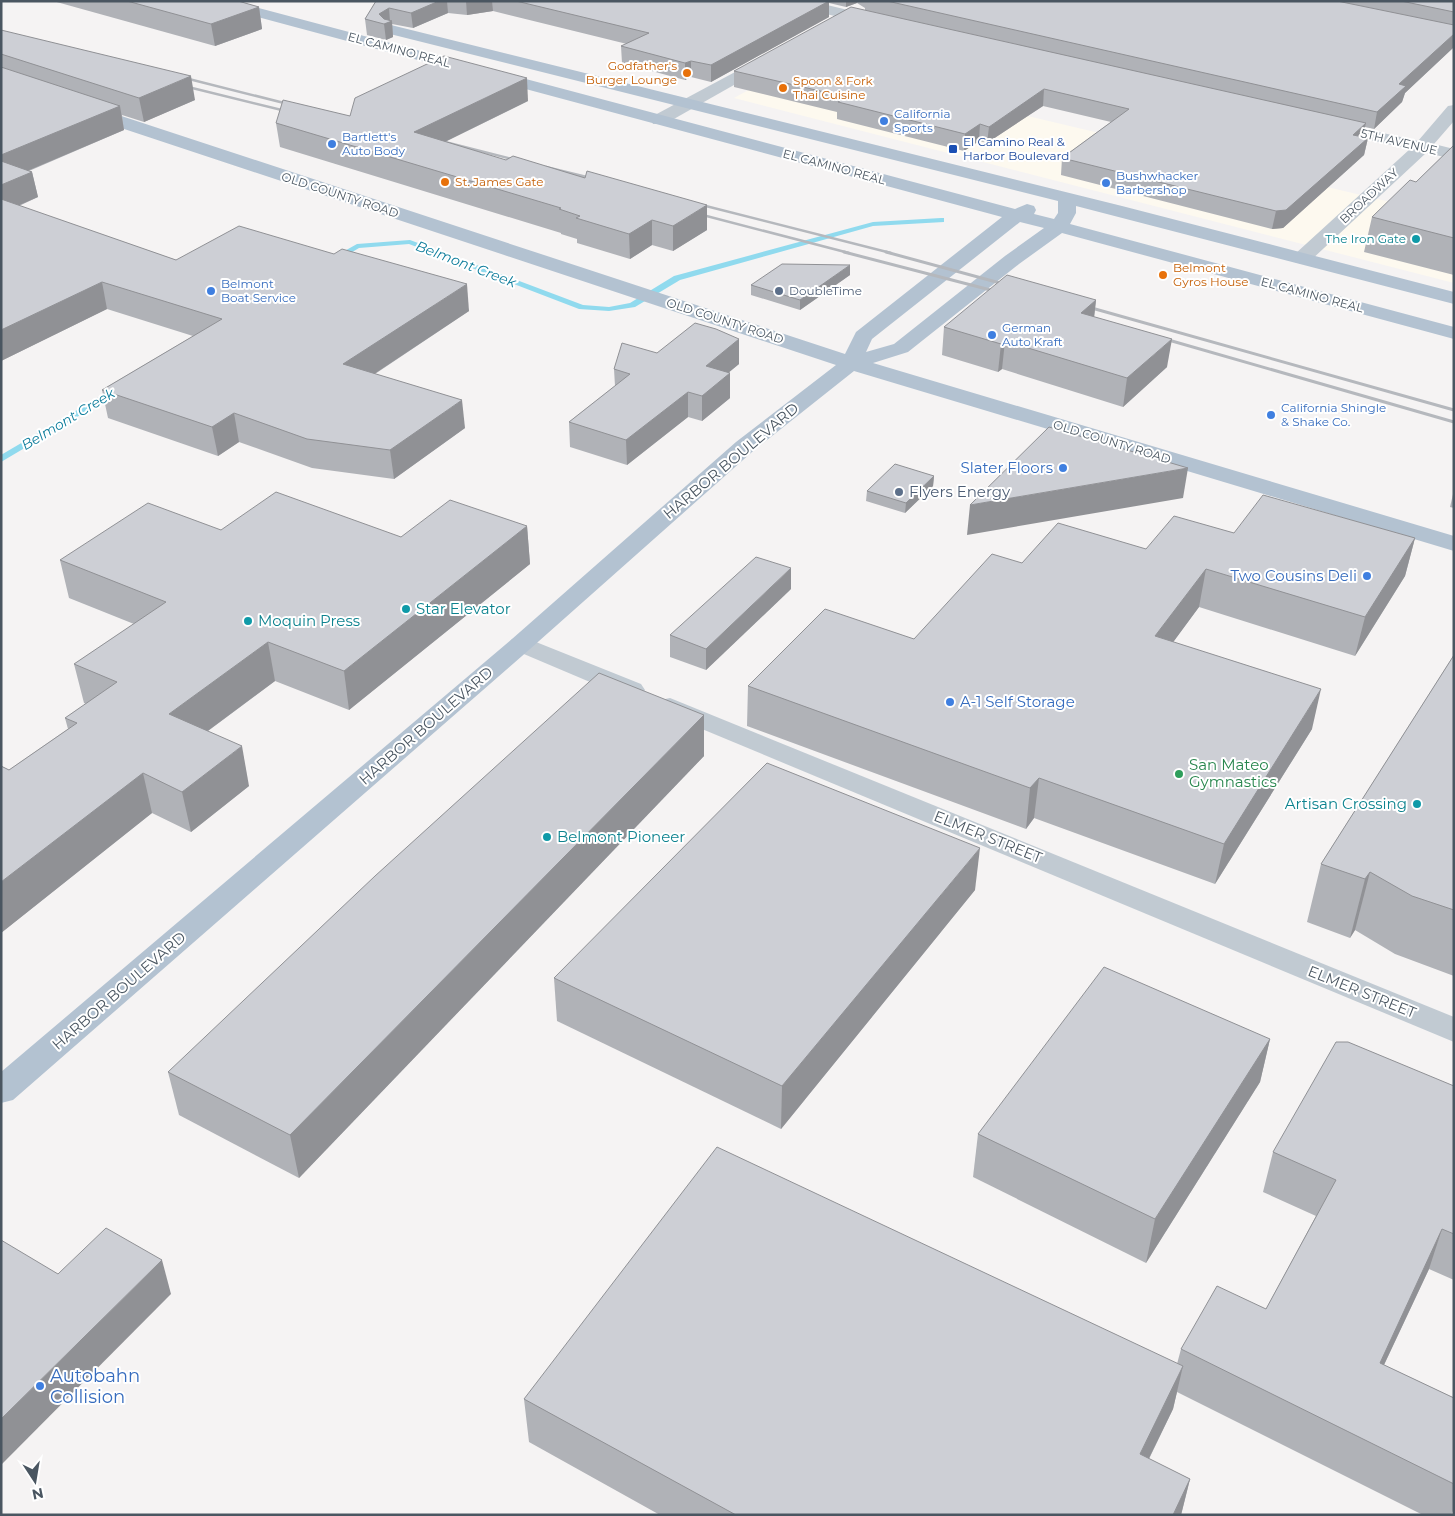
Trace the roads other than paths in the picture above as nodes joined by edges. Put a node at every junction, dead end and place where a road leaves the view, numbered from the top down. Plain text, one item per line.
1 (214, 1) edge
2 (789, 1) edge
3 (865, 6) dead end
4 (848, 14) junction
5 (832, 24) edge
6 (372, 25) edge
7 (897, 26) edge
8 (784, 51) edge
9 (688, 104) junction
10 (69, 105) edge
11 (1454, 110) edge
12 (659, 120) junction
13 (1315, 123) edge
14 (1422, 147) junction
15 (1454, 154) edge
16 (1067, 198) junction
17 (1015, 216) junction
18 (1058, 227) junction
19 (1302, 258) junction
20 (1454, 298) edge
21 (1454, 333) edge
22 (850, 363) junction
23 (1454, 544) edge
24 (521, 644) junction
25 (1454, 1030) edge
26 (1, 1091) edge

1 - 12 main road, EL CAMINO REAL
2 - 4 street
3 - 4 street
4 - 5 street
4 - 7 street
6 - 9 main road, EL CAMINO REAL
8 - 9 street
9 - 12 street
9 - 16 main road, EL CAMINO REAL
10 - 22 main road, OLD COUNTY ROAD
11 - 14 street, BROADWAY
12 - 17 main road, EL CAMINO REAL
13 - 14 street, 5TH AVENUE
14 - 15 street, 5TH AVENUE
14 - 19 street, BROADWAY
16 - 17 main road, HARBOR BOULEVARD
16 - 18 main road
16 - 19 main road, EL CAMINO REAL
17 - 18 main road, EL CAMINO REAL
17 - 22 main road, HARBOR BOULEVARD
18 - 21 main road, EL CAMINO REAL
18 - 22 main road, HARBOR BOULEVARD
19 - 20 main road, EL CAMINO REAL
22 - 23 main road, OLD COUNTY ROAD
22 - 24 main road, HARBOR BOULEVARD
24 - 25 street, ELMER STREET
24 - 26 main road, HARBOR BOULEVARD

